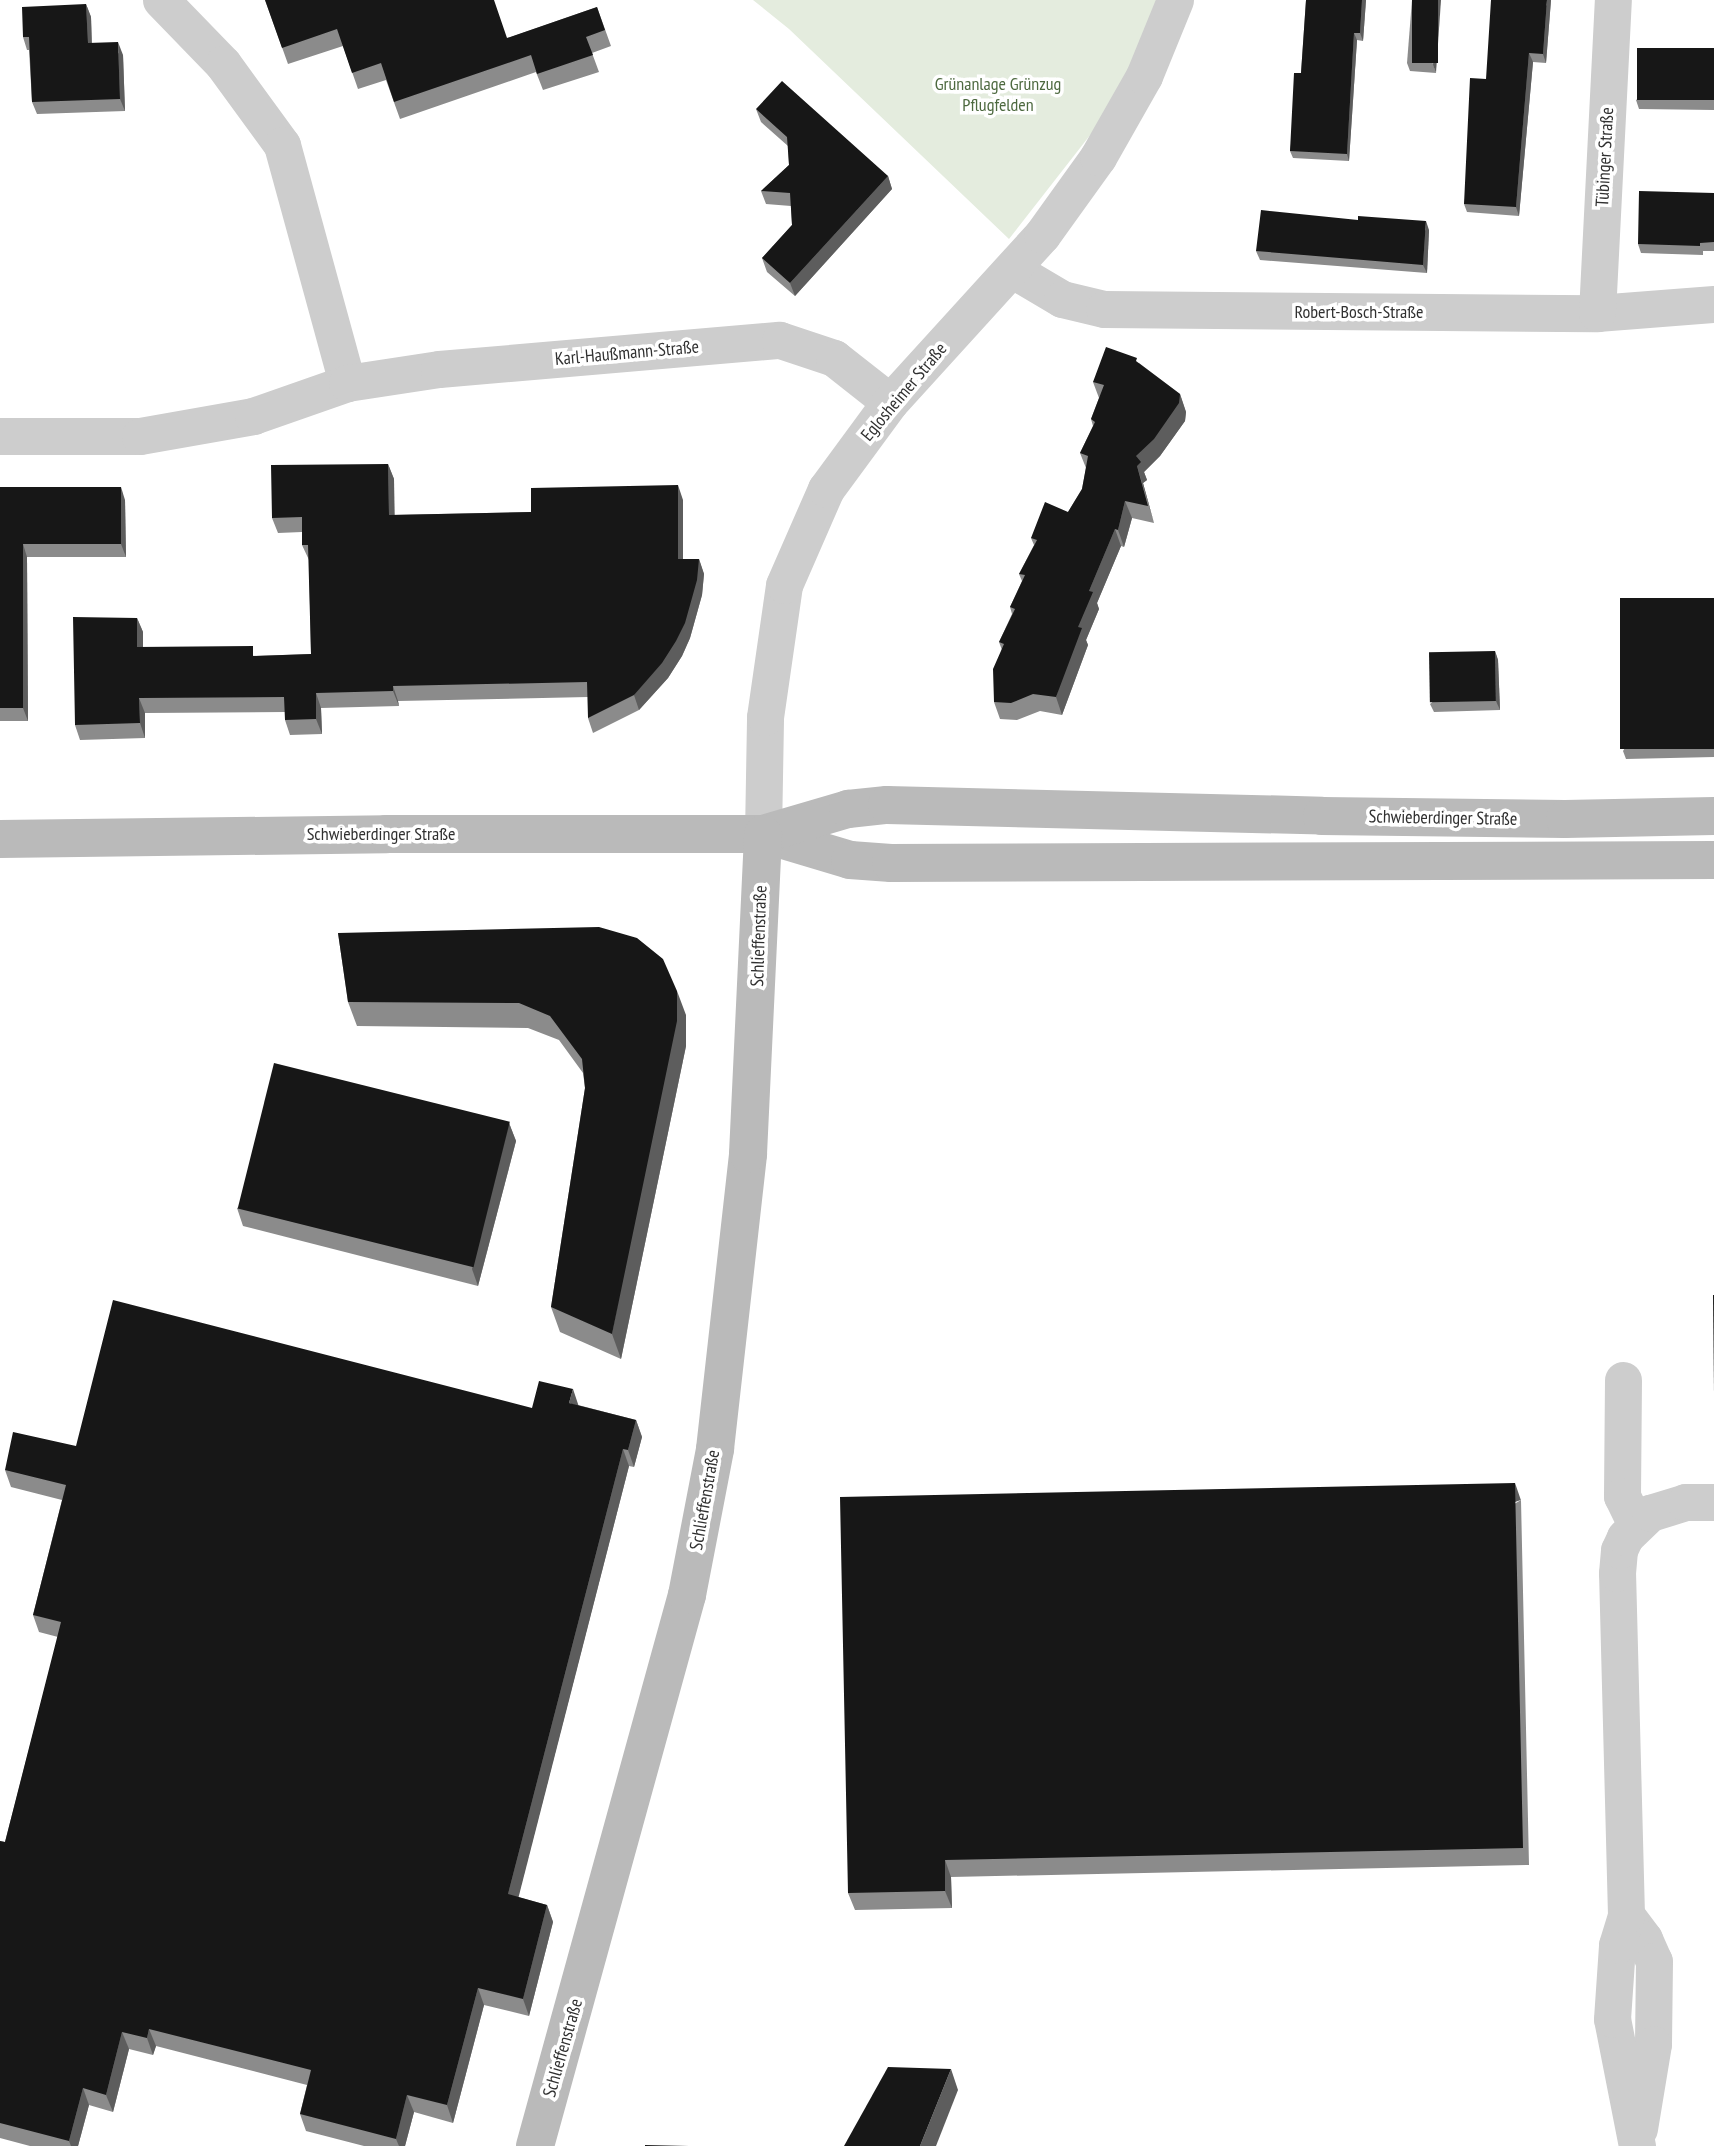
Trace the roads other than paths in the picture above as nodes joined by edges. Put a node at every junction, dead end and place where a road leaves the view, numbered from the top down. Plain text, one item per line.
1 (161, 0) edge
2 (1175, 0) edge
3 (1613, 0) edge
4 (1013, 270) junction
5 (1714, 304) edge
6 (1597, 313) junction
7 (347, 383) junction
8 (890, 402) junction
9 (0, 436) edge
10 (1171, 811) junction
11 (1714, 816) edge
12 (763, 834) junction
13 (0, 839) edge
14 (1714, 860) edge
15 (1172, 863) junction
16 (1623, 1380) dead end
17 (1714, 1502) edge
18 (1636, 1525) junction
19 (1637, 2143) edge
20 (535, 2146) edge

1 - 7 street
2 - 4 street, Eglosheimer Straße
3 - 6 street, Tübinger Straße
4 - 6 street, Robert-Bosch-Straße
4 - 8 street, Eglosheimer Straße
5 - 6 street, Robert-Bosch-Straße
7 - 8 street, Karl-Haußmann-Straße
7 - 9 street, Karl-Haußmann-Straße
8 - 12 street, Eglosheimer Straße
10 - 11 main road, Schwieberdinger Straße
10 - 12 main road, Schwieberdinger Straße
10 - 15 main road
12 - 13 main road, Schwieberdinger Straße
12 - 15 main road, Schwieberdinger Straße
12 - 20 main road, Schlieffenstraße
14 - 15 main road, Schwieberdinger Straße
16 - 18 street
17 - 18 street
18 - 19 street

